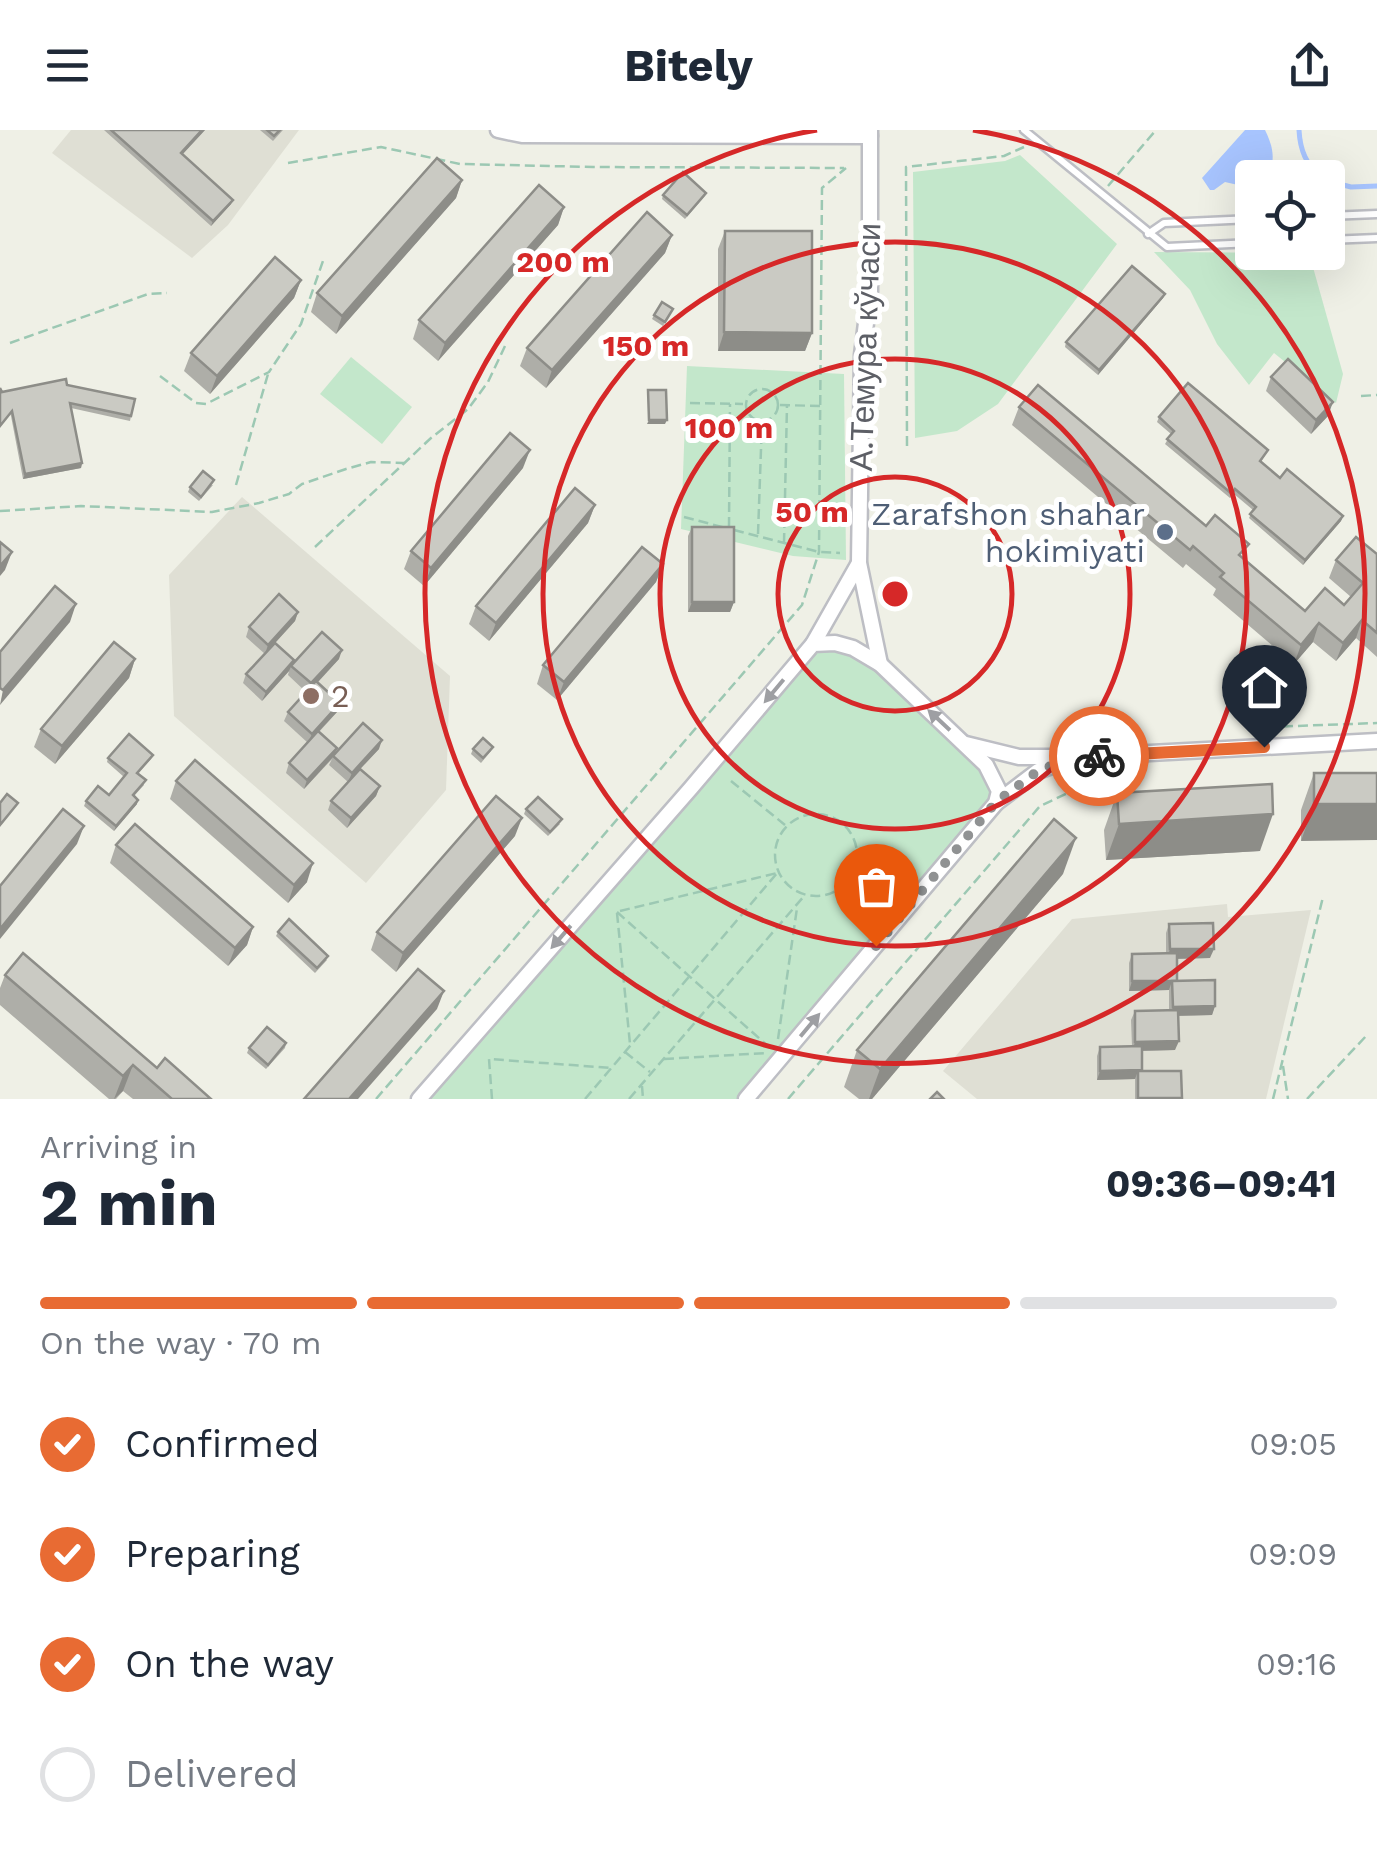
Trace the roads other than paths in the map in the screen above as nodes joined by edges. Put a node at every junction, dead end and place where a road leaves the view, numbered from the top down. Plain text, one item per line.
1 (498, 130) edge
2 (1024, 130) edge
3 (870, 133) edge
4 (1377, 214) edge
5 (1345, 215) edge
6 (1235, 220) edge
7 (1148, 234) junction
8 (1377, 238) edge
9 (1345, 239) edge
10 (1235, 244) edge
11 (859, 563) junction
12 (813, 644) junction
13 (880, 664) junction
14 (1377, 741) edge
15 (966, 744) junction
16 (1074, 757) junction
17 (996, 802) junction
18 (419, 1099) edge
19 (746, 1099) edge

1 - 3 street
2 - 7 lane
3 - 11 street, А.Темура кўчаси
4 - 5 lane
6 - 7 lane
7 - 10 lane
8 - 9 lane
11 - 12 street
11 - 13 street, А.Темура кўчаси
12 - 13 street
12 -> 18 street
15 -> 13 street
14 - 16 street
15 - 16 street
15 - 17 street
16 - 17 street
19 -> 17 street

